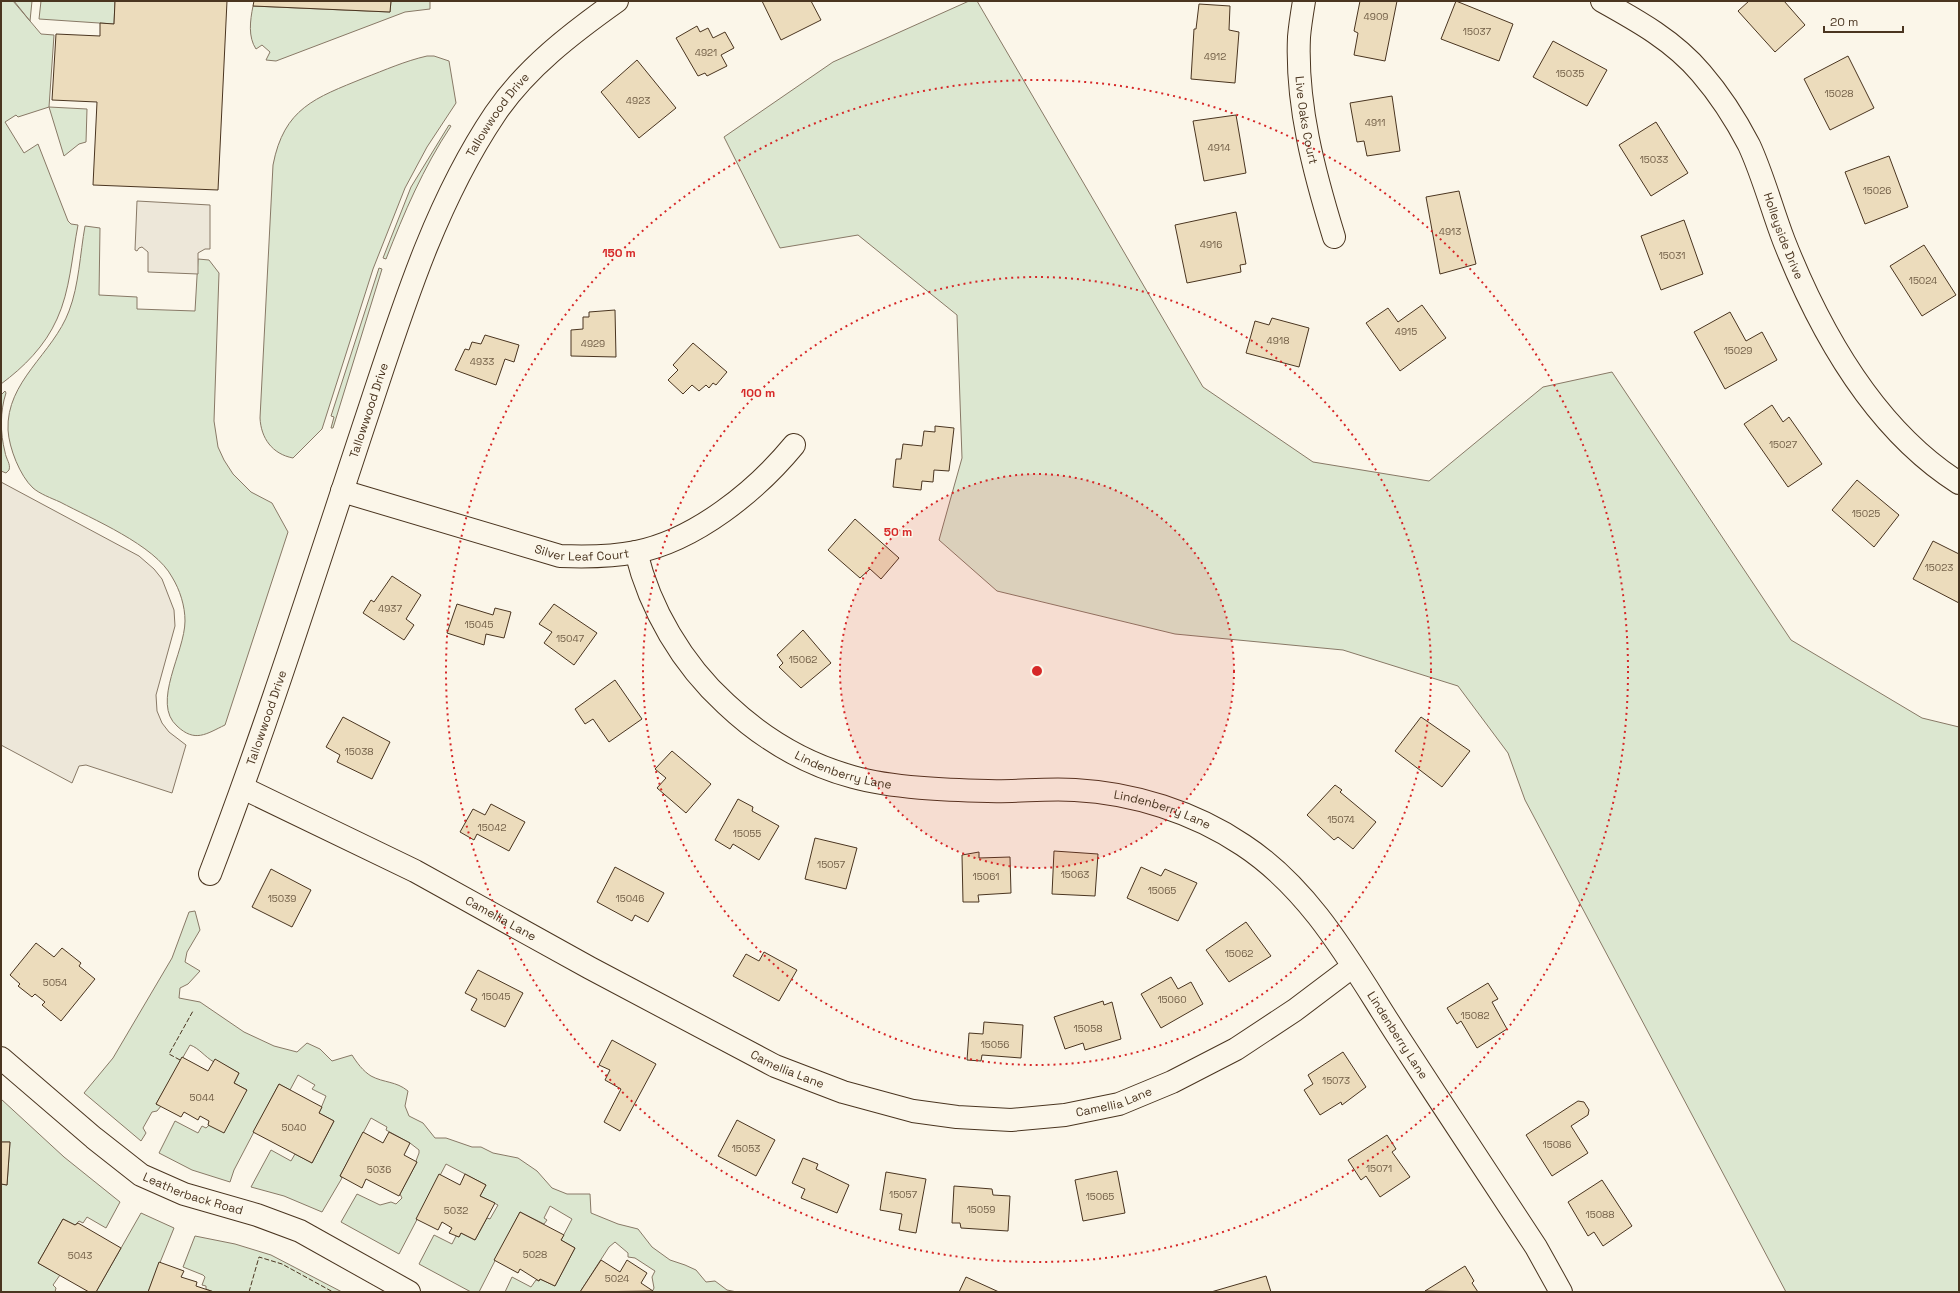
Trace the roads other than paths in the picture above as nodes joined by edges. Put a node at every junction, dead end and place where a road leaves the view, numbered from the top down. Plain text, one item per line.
1 (617, 1) edge
2 (1304, 1) edge
3 (1602, 1) edge
4 (1334, 237) dead end
5 (794, 445) dead end
6 (1959, 483) edge
7 (342, 491) junction
8 (636, 552) junction
9 (243, 788) junction
10 (210, 874) dead end
11 (1352, 966) junction
12 (1, 1058) edge
13 (409, 1292) edge
14 (1561, 1292) edge

1 - 7 street, Tallowwood Drive
2 - 4 street, Live Oaks Court
3 - 6 street, Holleyside Drive
5 - 8 street, Silver Leaf Court
7 - 8 street, Silver Leaf Court
7 - 9 street, Tallowwood Drive
8 - 11 street, Lindenberry Lane
9 - 10 street, Tallowwood Drive
9 - 11 street, Camellia Lane
11 - 14 street, Lindenberry Lane
12 - 13 street, Leatherback Road

